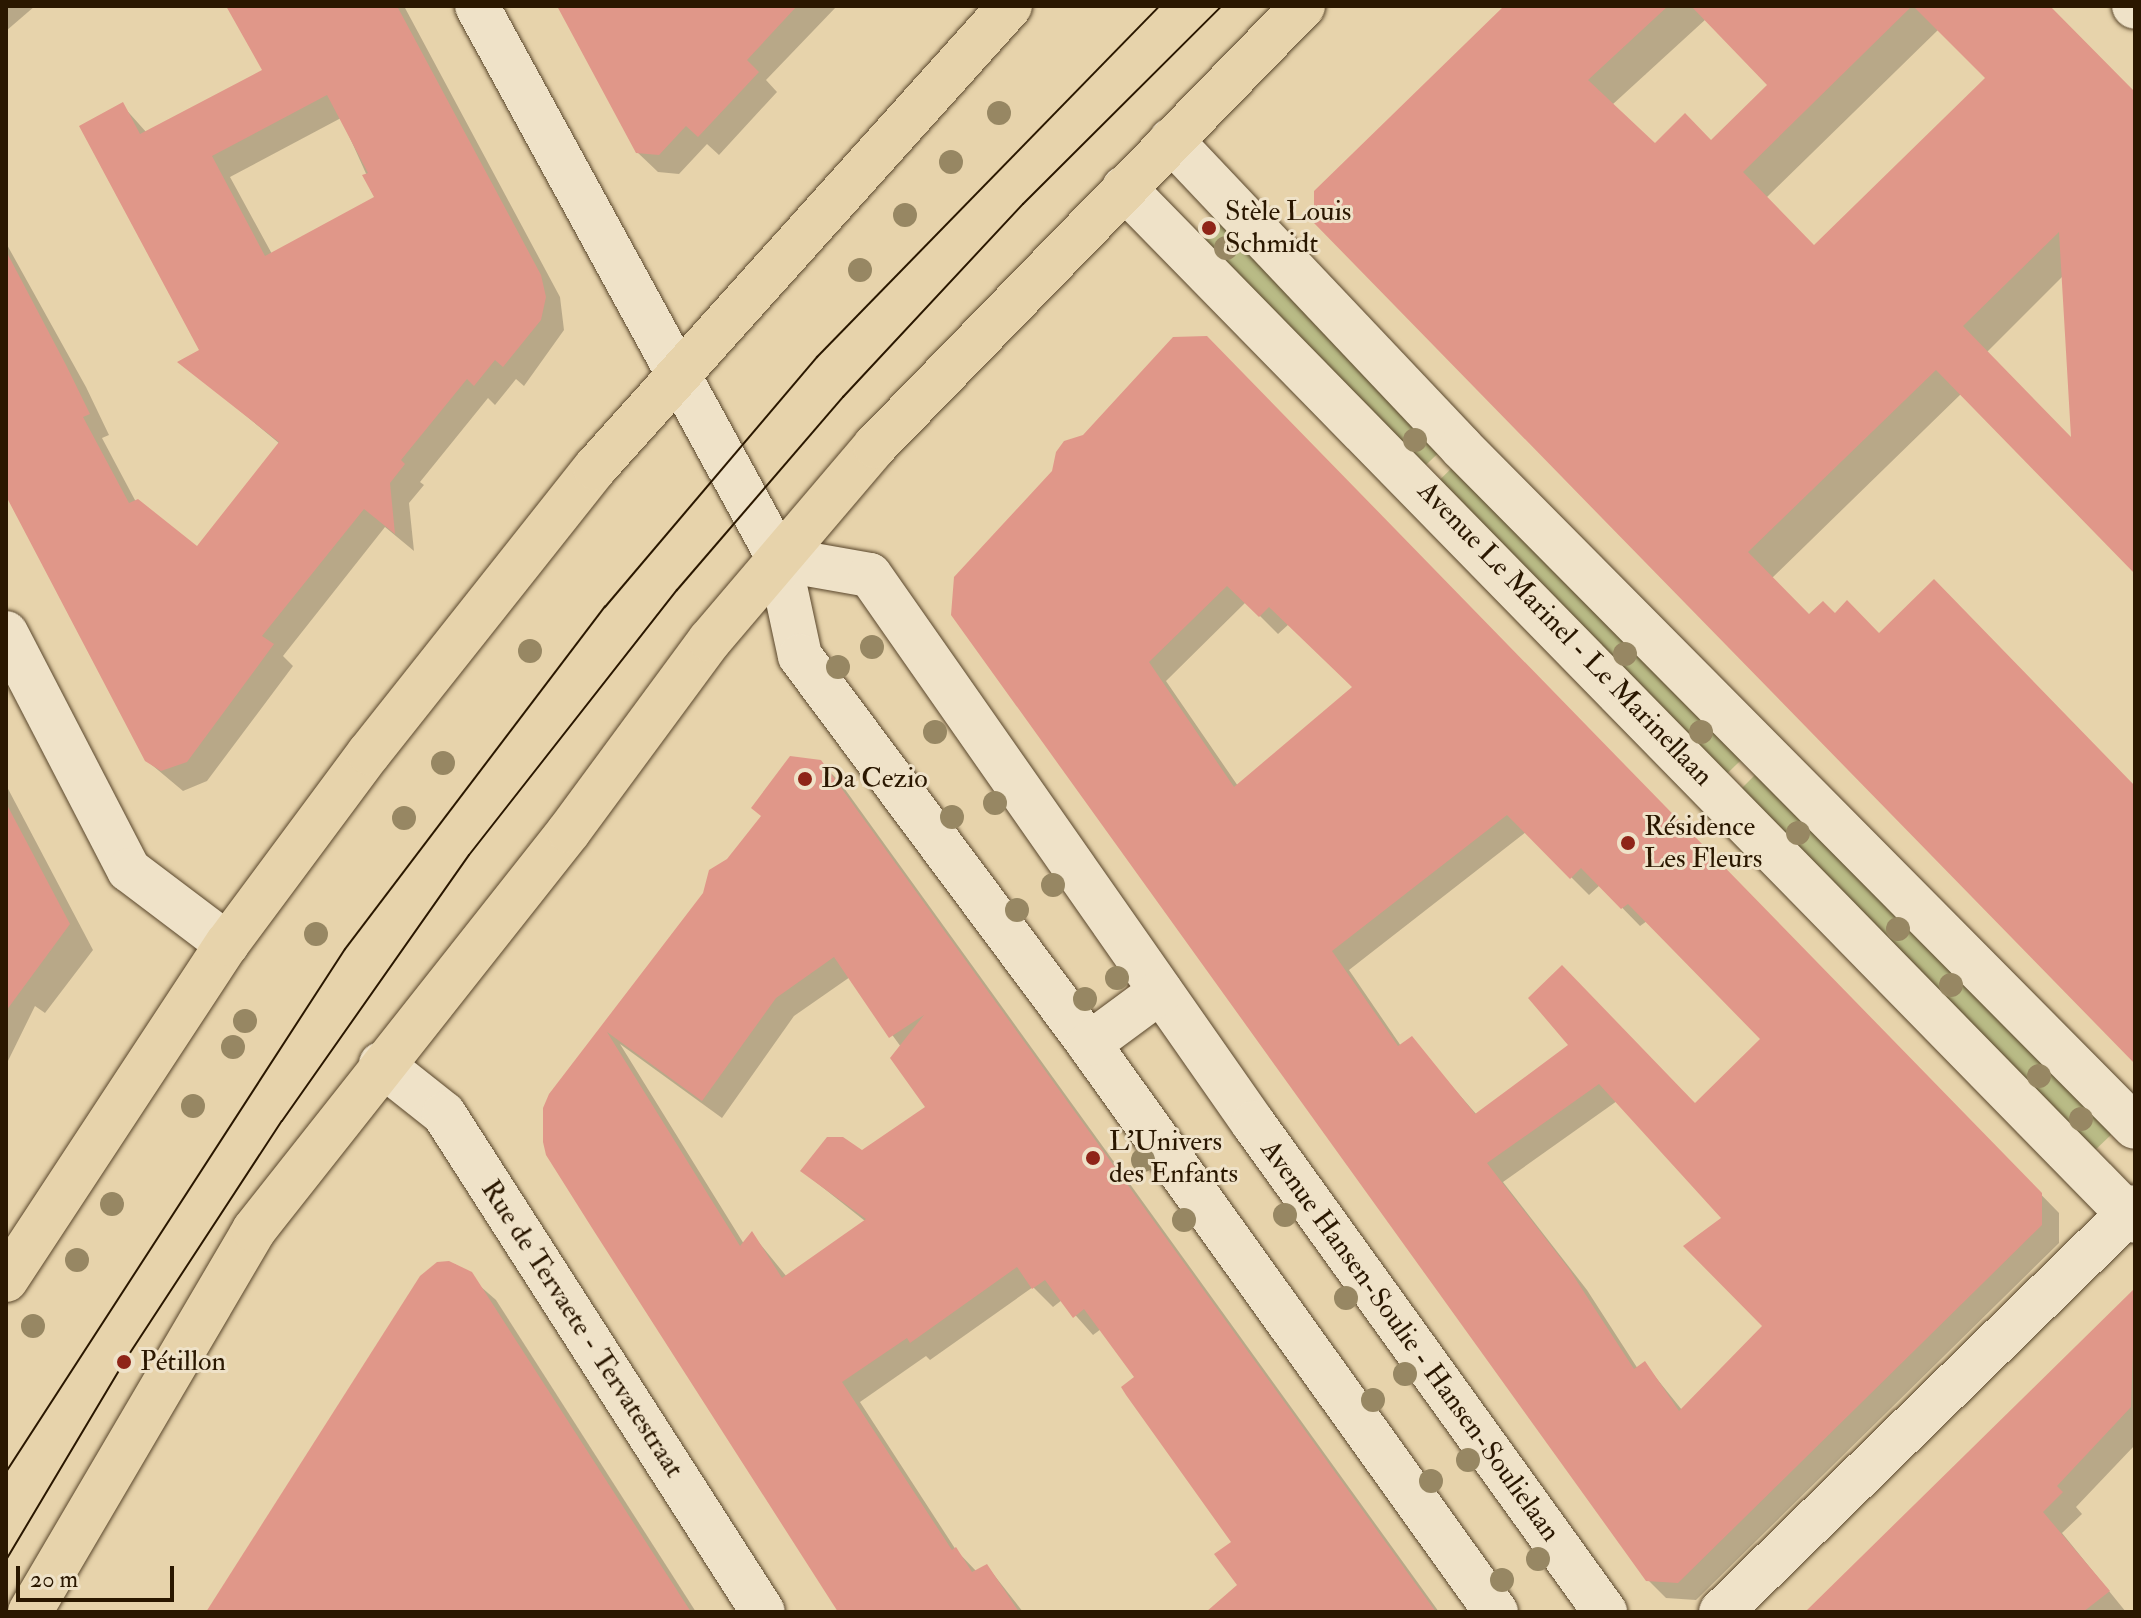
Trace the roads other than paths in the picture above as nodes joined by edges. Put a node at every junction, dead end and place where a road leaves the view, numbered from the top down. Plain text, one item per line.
1 (477, 6) edge
2 (1010, 6) edge
3 (1303, 6) edge
4 (1171, 140) junction
5 (1124, 188) junction
6 (681, 375) junction
7 (779, 559) junction
8 (6, 633) edge
9 (227, 944) junction
10 (1161, 991) junction
11 (1089, 1044) junction
12 (381, 1064) junction
13 (2135, 1127) edge
14 (2133, 1214) edge
15 (6, 1280) edge
16 (30, 1612) edge
17 (763, 1612) edge
18 (1496, 1612) edge
19 (1605, 1612) edge
20 (1721, 1612) edge

1 - 6 street
2 - 6 main road
3 - 4 main road
4 - 5 main road
4 - 13 street, Avenue Le Marinel - Le Marinellaan
5 - 7 main road
5 - 14 street, Avenue Le Marinel - Le Marinellaan
6 - 7 street
6 - 9 main road
7 - 10 street, Avenue Hansen-Soulie - Hansen-Soulielaan
7 - 11 street
7 - 12 main road
8 - 9 street
9 - 15 main road
10 - 11 street
10 - 19 street, Avenue Hansen-Soulie - Hansen-Soulielaan
11 - 18 street
12 - 16 main road
12 - 17 street, Rue de Tervaete - Tervatestraat
14 - 20 street

